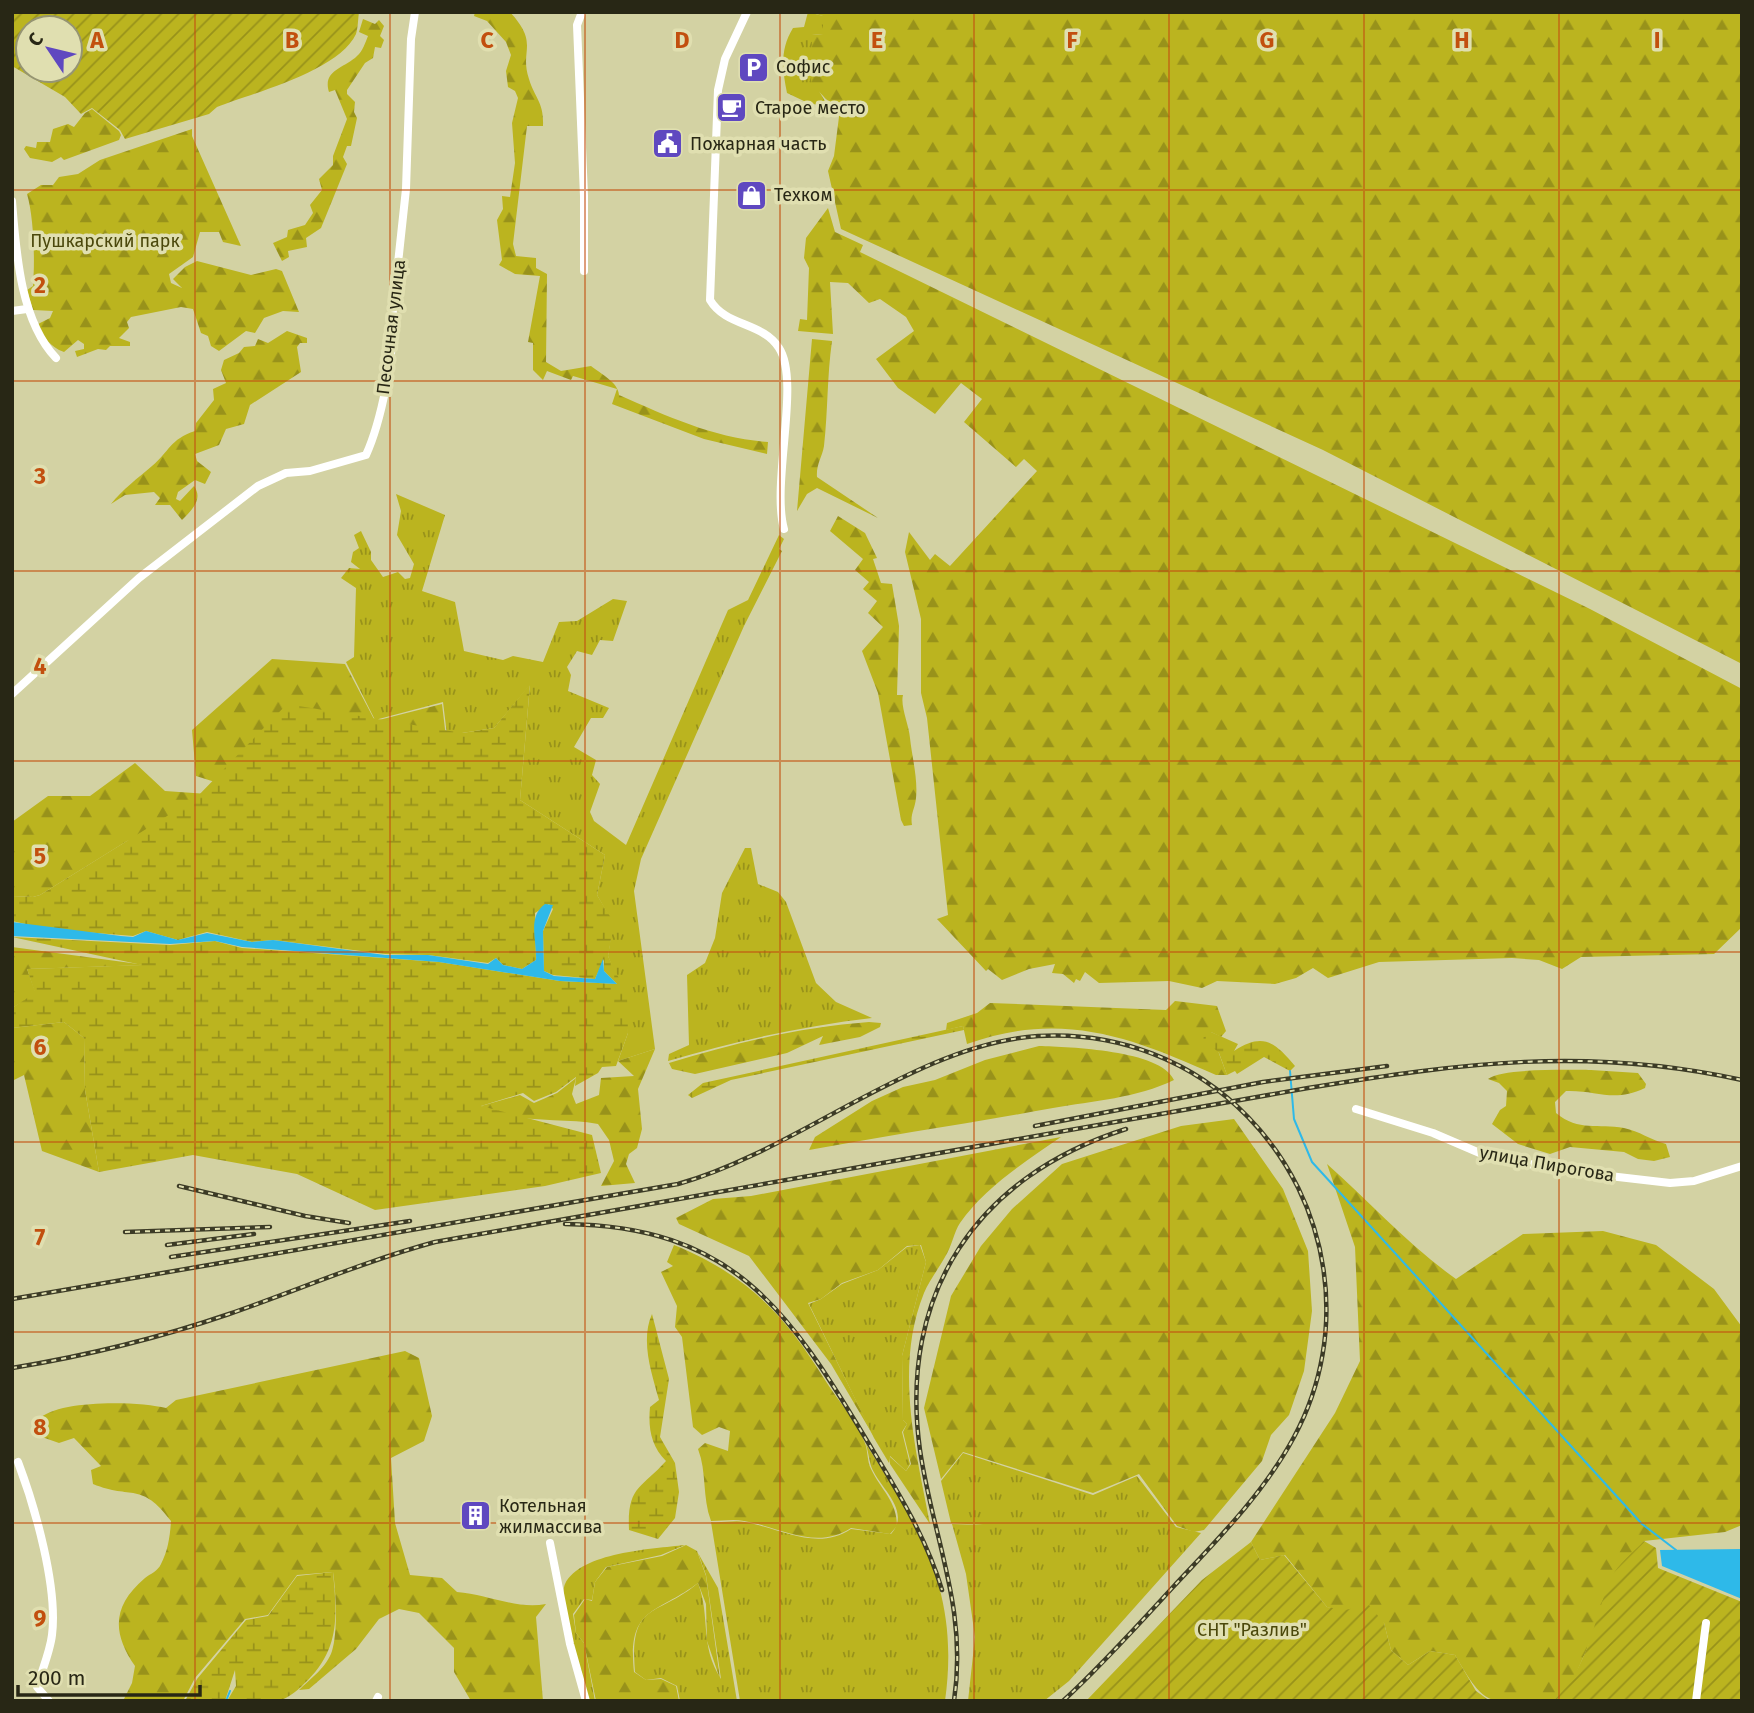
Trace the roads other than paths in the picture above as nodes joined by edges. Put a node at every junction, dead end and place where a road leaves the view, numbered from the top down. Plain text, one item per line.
1 (415, 12) edge
2 (582, 12) edge
3 (747, 12) edge
4 (12, 201) edge
5 (584, 271) dead end
6 (27, 309) junction
7 (12, 311) edge
8 (56, 358) dead end
9 (784, 529) dead end
10 (12, 694) edge
11 (1356, 1109) dead end
12 (1742, 1166) edge
13 (18, 1462) dead end
14 (550, 1543) dead end
15 (1706, 1623) dead end
16 (49, 1701) edge
17 (586, 1701) edge
18 (1696, 1701) edge

1 - 10 street, Песочная улица
2 - 5 street
3 - 9 street
4 - 6 street
6 - 7 street
6 - 8 street
11 - 12 street, улица Пирогова
13 - 16 street
14 - 17 street
15 - 18 street

